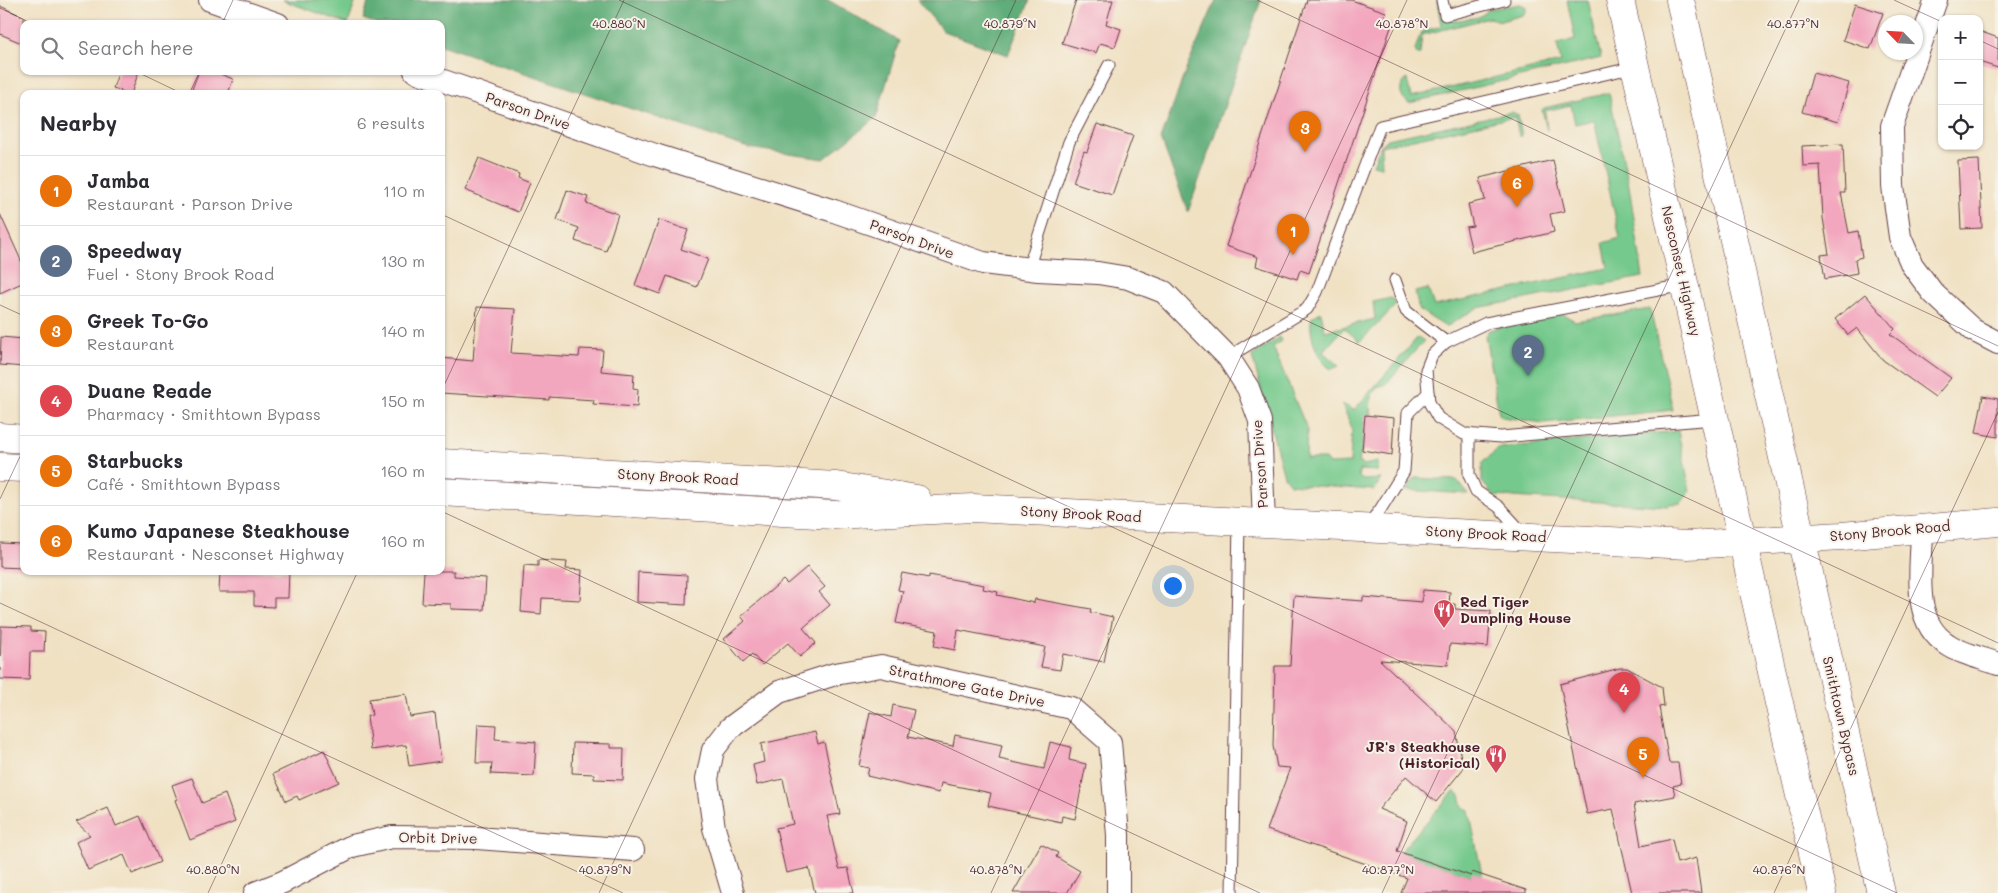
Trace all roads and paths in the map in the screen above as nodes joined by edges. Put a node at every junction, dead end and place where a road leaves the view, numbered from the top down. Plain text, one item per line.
1 (210, 0) edge
2 (1442, 0) edge
3 (1504, 0) edge
4 (1620, 0) edge
5 (1680, 0) edge
6 (1936, 0) edge
7 (267, 20) edge
8 (1109, 65) dead end
9 (1635, 67) junction
10 (425, 75) edge
11 (1028, 269) junction
12 (1395, 280) dead end
13 (1684, 285) junction
14 (1446, 342) junction
15 (1998, 343) edge
16 (1228, 356) junction
17 (1428, 392) junction
18 (1714, 418) junction
19 (1469, 434) junction
20 (0, 437) edge
21 (20, 438) edge
22 (445, 463) edge
23 (0, 467) edge
24 (20, 468) edge
25 (445, 492) edge
26 (973, 508) junction
27 (1998, 522) edge
28 (1251, 523) junction
29 (1365, 528) junction
30 (1922, 529) junction
31 (1525, 535) junction
32 (1801, 538) junction
33 (1742, 542) junction
34 (1998, 664) edge
35 (633, 850) dead end
36 (286, 887) edge
37 (255, 893) edge
38 (732, 893) edge
39 (1118, 893) edge
40 (1232, 893) edge
41 (1822, 893) edge
42 (1881, 893) edge

1 - 7 street
2 - 3 lane
4 - 9 main road, Nesconset Highway
5 - 32 main road
6 - 15 street
8 - 11 lane
9 - 13 main road, Nesconset Highway
9 - 16 lane
10 - 11 street, Parson Drive
11 - 16 street, Parson Drive
12 - 14 lane
13 - 14 lane
13 - 18 main road, Nesconset Highway
14 - 17 lane
16 - 28 street, Parson Drive
17 - 19 lane
17 - 29 lane
18 - 19 lane
18 - 33 main road, Nesconset Highway
19 - 31 lane
20 - 21 main road
22 - 26 main road, Stony Brook Road
23 - 24 main road
25 - 26 main road, Stony Brook Road
26 - 28 main road, Stony Brook Road
27 - 30 main road, Stony Brook Road
28 - 29 main road, Stony Brook Road
28 - 40 lane
29 - 31 main road, Stony Brook Road
30 - 32 main road, Stony Brook Road
30 - 34 street
31 - 33 main road, Stony Brook Road
32 - 33 main road, Stony Brook Road
32 - 42 main road, Smithtown Bypass
33 - 41 main road
35 - 36 street, Orbit Drive
36 - 37 street, Orbit Drive
38 - 39 street, Strathmore Gate Drive

